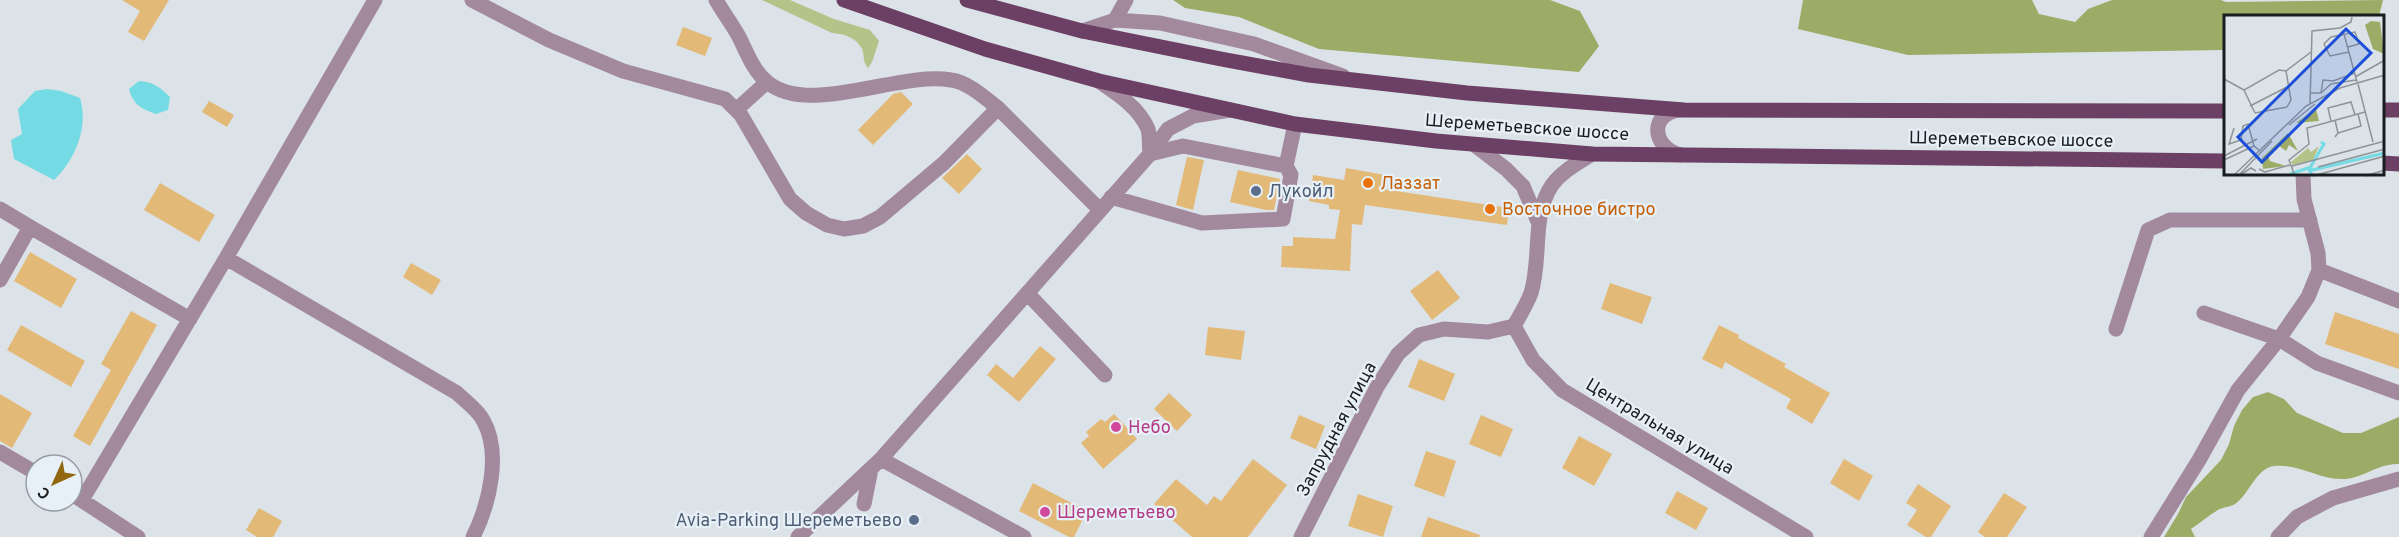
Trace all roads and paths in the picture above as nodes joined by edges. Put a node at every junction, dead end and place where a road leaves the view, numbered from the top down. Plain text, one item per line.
1 (375, 0) edge
2 (472, 0) edge
3 (716, 0) edge
4 (844, 0) edge
5 (967, 0) edge
6 (1126, 0) edge
7 (1115, 20) junction
8 (1082, 31) junction
9 (1358, 80) junction
10 (1099, 81) junction
11 (766, 82) junction
12 (998, 108) junction
13 (736, 110) junction
14 (1230, 110) junction
15 (1684, 110) junction
16 (2224, 111) edge
17 (1295, 124) junction
18 (1476, 146) junction
19 (1150, 154) junction
20 (1592, 154) junction
21 (1681, 155) junction
22 (2224, 161) edge
23 (2384, 163) edge
24 (2399, 164) edge
25 (1286, 166) junction
26 (2303, 176) edge
27 (1111, 198) junction
28 (0, 209) edge
29 (1100, 210) junction
30 (2310, 220) junction
31 (1539, 224) junction
32 (30, 227) junction
33 (226, 258) junction
34 (2319, 270) junction
35 (0, 280) edge
36 (1028, 294) junction
37 (2399, 301) edge
38 (2204, 313) dead end
39 (190, 319) junction
40 (1514, 326) junction
41 (2116, 329) dead end
42 (2279, 339) junction
43 (1105, 375) dead end
44 (2399, 393) edge
45 (0, 452) edge
46 (876, 464) junction
47 (24, 466) edge
48 (2399, 479) edge
49 (84, 486) edge
50 (84, 502) edge
51 (864, 504) dead end
52 (138, 537) edge
53 (473, 537) edge
54 (798, 537) edge
55 (1024, 537) edge
56 (1301, 537) edge
57 (1806, 537) edge
58 (2151, 537) edge
59 (2278, 537) edge

1 - 33 street
2 - 13 street
3 - 11 street
4 - 10 main road, Шереметьевское шоссе
5 - 8 main road, Шереметьевское шоссе
6 - 7 street
7 - 8 street
7 - 9 street
8 - 9 main road, Шереметьевское шоссе
9 - 15 main road, Шереметьевское шоссе
10 - 14 main road, Шереметьевское шоссе
10 - 19 street
11 - 12 street
11 - 13 street
12 - 13 street
12 - 29 street
14 - 17 main road, Шереметьевское шоссе
14 - 19 street
15 - 16 main road, Шереметьевское шоссе
15 - 21 street
17 - 18 main road, Шереметьевское шоссе
17 - 25 street
18 - 20 main road, Шереметьевское шоссе
18 - 31 street
19 - 25 street
19 - 27 street
20 - 21 main road, Шереметьевское шоссе
20 - 31 street
21 - 22 main road, Шереметьевское шоссе
23 - 24 main road
25 - 27 street
26 - 30 street
27 - 29 street
28 - 32 street
29 - 36 street
30 - 34 street
30 - 41 street
31 - 40 street
32 - 35 street
32 - 39 street
33 - 39 street
33 - 53 street
34 - 37 street
34 - 42 street
36 - 43 street
36 - 46 street
38 - 42 street
39 - 49 street
40 - 56 street, Запрудная улица
40 - 57 street, Центральная улица
42 - 44 street
42 - 58 street
45 - 47 street
46 - 51 street
46 - 54 street
46 - 55 street
48 - 59 street
50 - 52 street

